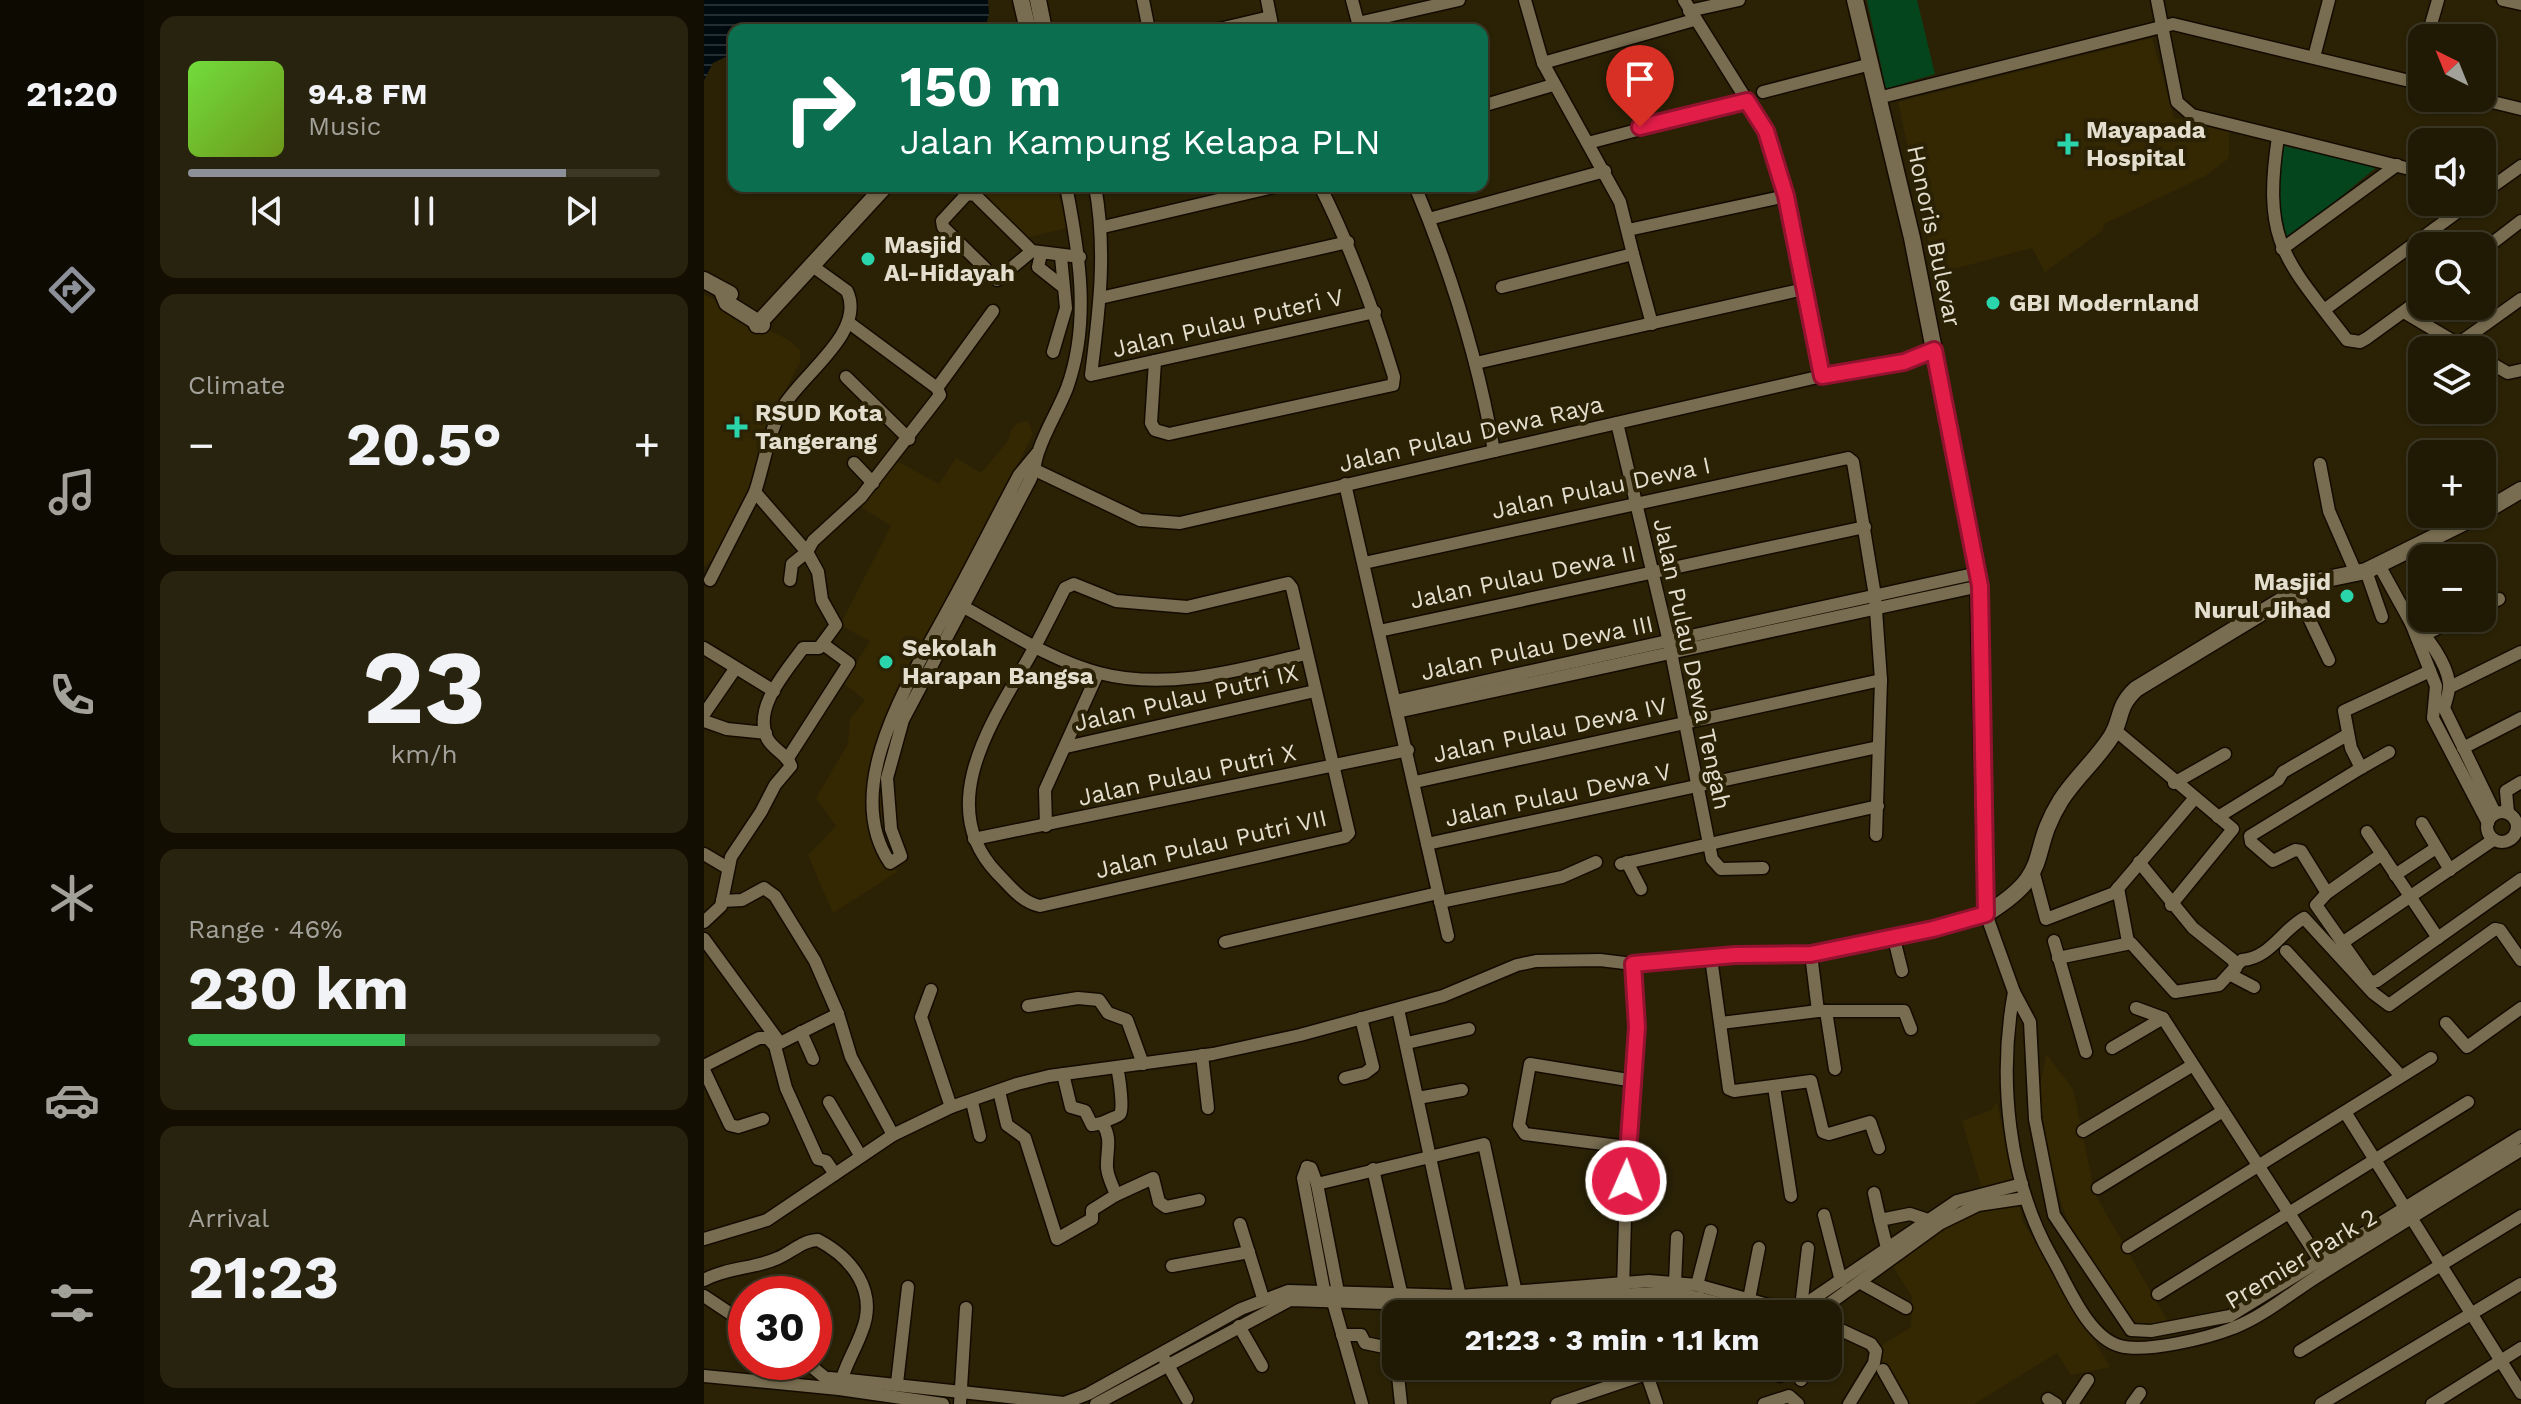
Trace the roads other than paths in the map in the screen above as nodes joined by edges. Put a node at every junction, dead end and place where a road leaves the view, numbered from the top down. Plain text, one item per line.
1 (1021, 0) edge
2 (1038, 0) edge
3 (1143, 0) edge
4 (1267, 0) edge
5 (1352, 0) edge
6 (1459, 0) edge
7 (1525, 0) edge
8 (1739, 0) edge
9 (1855, 0) edge
10 (2157, 0) edge
11 (2329, 0) edge
12 (2438, 0) edge
13 (2503, 0) edge
14 (2521, 4) edge
15 (1689, 10) edge
16 (1027, 24) edge
17 (1043, 24) edge
18 (1148, 24) edge
19 (1271, 24) edge
20 (1358, 24) edge
21 (1370, 24) edge
22 (2431, 24) edge
23 (2163, 25) junction
24 (2314, 57) junction
25 (1543, 63) junction
26 (1871, 64) junction
27 (2408, 80) edge
28 (1553, 85) junction
29 (1763, 92) dead end
30 (1878, 98) junction
31 (1747, 101) junction
32 (2496, 102) edge
33 (1488, 104) edge
34 (2520, 106) edge
35 (2278, 137) junction
36 (1588, 143) junction
37 (2397, 165) junction
38 (2521, 166) edge
39 (2408, 168) edge
40 (1605, 171) junction
41 (2496, 182) edge
42 (879, 192) edge
43 (1067, 192) edge
44 (1096, 192) edge
45 (1252, 192) edge
46 (1323, 192) edge
47 (1418, 192) edge
48 (1786, 196) junction
49 (2452, 216) edge
50 (1429, 219) junction
51 (2521, 221) edge
52 (1103, 227) junction
53 (1628, 230) junction
54 (2496, 240) edge
55 (1348, 242) junction
56 (2282, 249) junction
57 (1036, 253) junction
58 (1633, 254) junction
59 (1061, 257) junction
60 (1080, 257) junction
61 (811, 265) junction
62 (713, 285) edge
63 (1062, 286) junction
64 (1502, 287) dead end
65 (1804, 289) junction
66 (1100, 298) junction
67 (2521, 299) edge
68 (2408, 309) edge
69 (2324, 310) junction
70 (993, 311) dead end
71 (1375, 312) junction
72 (2404, 312) junction
73 (848, 322) junction
74 (1652, 324) junction
75 (2444, 336) edge
76 (2476, 336) edge
77 (1934, 350) junction
78 (1053, 352) dead end
79 (1155, 361) junction
80 (1476, 363) junction
81 (2496, 363) edge
82 (2516, 371) edge
83 (1822, 376) junction
84 (846, 377) dead end
85 (937, 388) junction
86 (1617, 423) junction
87 (909, 439) junction
88 (1494, 451) junction
89 (854, 463) dead end
90 (2320, 464) dead end
91 (1029, 467) junction
92 (873, 483) junction
93 (1345, 484) junction
94 (2521, 490) edge
95 (755, 492) junction
96 (1635, 503) junction
97 (2496, 505) edge
98 (1865, 527) junction
99 (2452, 528) edge
100 (807, 552) junction
101 (1364, 563) junction
102 (2367, 569) junction
103 (1650, 572) junction
104 (710, 580) dead end
105 (790, 580) dead end
106 (1979, 580) junction
107 (2296, 591) junction
108 (1875, 596) junction
109 (2499, 599) dead end
110 (2496, 600) edge
111 (959, 604) junction
112 (1876, 609) junction
113 (2382, 617) dead end
114 (1379, 631) junction
115 (2430, 632) edge
116 (2419, 637) junction
117 (823, 644) junction
118 (1035, 647) junction
119 (704, 648) edge
120 (1670, 648) junction
121 (2521, 652) edge
122 (1306, 654) junction
123 (2329, 660) dead end
124 (735, 669) junction
125 (2430, 671) junction
126 (1098, 673) junction
127 (1881, 680) junction
128 (2450, 687) junction
129 (774, 691) junction
130 (1315, 691) junction
131 (1396, 707) junction
132 (704, 714) edge
133 (2521, 718) edge
134 (704, 721) edge
135 (1686, 723) junction
136 (2115, 730) junction
137 (766, 733) junction
138 (2347, 735) junction
139 (1066, 747) junction
140 (1878, 747) junction
141 (2463, 748) junction
142 (1408, 750) junction
143 (2389, 752) dead end
144 (2225, 754) dead end
145 (788, 758) junction
146 (1332, 767) junction
147 (2361, 768) junction
148 (881, 776) junction
149 (1415, 782) junction
150 (2521, 782) edge
151 (2174, 783) junction
152 (1698, 788) junction
153 (2194, 799) junction
154 (1878, 806) junction
155 (2218, 817) junction
156 (2422, 823) dead end
157 (2495, 823) junction
158 (1046, 826) junction
159 (2367, 832) dead end
160 (1876, 835) dead end
161 (974, 839) junction
162 (2517, 842) edge
163 (1427, 844) junction
164 (1709, 845) junction
165 (2436, 848) junction
166 (704, 854) edge
167 (2382, 854) junction
168 (1596, 862) dead end
169 (2139, 862) junction
170 (726, 867) junction
171 (1763, 868) dead end
172 (2450, 870) junction
173 (2034, 874) junction
174 (2395, 875) junction
175 (2521, 879) edge
176 (2118, 888) junction
177 (1641, 889) dead end
178 (2327, 893) junction
179 (2410, 897) junction
180 (1439, 898) junction
181 (722, 901) junction
182 (2171, 905) junction
183 (1986, 914) junction
184 (704, 922) edge
185 (1893, 935) junction
186 (1448, 936) dead end
187 (2438, 938) junction
188 (704, 939) edge
189 (2054, 941) dead end
190 (1225, 942) dead end
191 (2128, 942) junction
192 (2342, 943) junction
193 (2286, 951) dead end
194 (1811, 954) junction
195 (1711, 958) junction
196 (2058, 958) junction
197 (2521, 960) edge
198 (1633, 964) junction
199 (1902, 971) dead end
200 (2234, 971) junction
201 (2254, 987) dead end
202 (931, 990) dead end
203 (2014, 992) junction
204 (1028, 1006) dead end
205 (2136, 1008) dead end
206 (2521, 1008) edge
207 (1398, 1009) junction
208 (1822, 1011) junction
209 (838, 1014) junction
210 (1361, 1018) junction
211 (2163, 1018) junction
212 (1721, 1023) junction
213 (2446, 1023) dead end
214 (1469, 1029) dead end
215 (1911, 1029) dead end
216 (801, 1032) junction
217 (1407, 1043) junction
218 (777, 1044) junction
219 (2112, 1048) dead end
220 (2086, 1052) dead end
221 (1202, 1055) junction
222 (2431, 1058) dead end
223 (813, 1059) dead end
224 (1143, 1064) junction
225 (2193, 1065) junction
226 (704, 1068) edge
227 (1117, 1068) junction
228 (1835, 1069) dead end
229 (1063, 1074) junction
230 (2401, 1076) junction
231 (1345, 1078) dead end
232 (1634, 1081) junction
233 (1774, 1087) junction
234 (2010, 1088) junction
235 (1462, 1090) dead end
236 (2034, 1090) junction
237 (999, 1091) junction
238 (1418, 1098) junction
239 (829, 1102) dead end
240 (972, 1102) junction
241 (2468, 1102) dead end
242 (951, 1107) junction
243 (1208, 1108) dead end
244 (2223, 1111) junction
245 (2345, 1112) junction
246 (763, 1119) dead end
247 (1102, 1123) junction
248 (2083, 1131) dead end
249 (893, 1135) junction
250 (980, 1136) dead end
251 (2521, 1136) edge
252 (1627, 1147) junction
253 (1879, 1148) dead end
254 (2521, 1150) edge
255 (860, 1155) junction
256 (1429, 1155) junction
257 (2375, 1160) junction
258 (2259, 1166) junction
259 (1373, 1169) junction
260 (835, 1174) junction
261 (1317, 1184) junction
262 (2022, 1184) junction
263 (2098, 1188) dead end
264 (1874, 1193) dead end
265 (1116, 1195) junction
266 (1791, 1196) dead end
267 (2025, 1198) junction
268 (1199, 1200) dead end
269 (2289, 1213) junction
270 (2409, 1213) junction
271 (1824, 1215) dead end
272 (2521, 1216) edge
273 (1880, 1220) junction
274 (1928, 1220) junction
275 (1240, 1224) dead end
276 (1711, 1231) dead end
277 (1677, 1237) dead end
278 (704, 1239) edge
279 (2128, 1247) dead end
280 (1759, 1248) dead end
281 (1808, 1248) dead end
282 (1887, 1248) junction
283 (1249, 1252) junction
284 (2320, 1261) junction
285 (2443, 1263) junction
286 (1172, 1266) dead end
287 (1862, 1277) junction
288 (704, 1280) edge
289 (1841, 1281) junction
290 (1675, 1283) junction
291 (2521, 1284) edge
292 (908, 1287) dead end
293 (1623, 1288) junction
294 (1698, 1291) junction
295 (1401, 1292) junction
296 (1516, 1293) junction
297 (2158, 1294) dead end
298 (704, 1296) edge
299 (1332, 1297) junction
300 (1263, 1298) junction
301 (1461, 1300) junction
302 (1697, 1300) edge
303 (1728, 1300) edge
304 (1749, 1300) edge
305 (1802, 1300) edge
306 (1812, 1300) edge
307 (1833, 1300) edge
308 (966, 1308) dead end
309 (1906, 1308) dead end
310 (728, 1312) edge
311 (2474, 1314) junction
312 (1239, 1326) junction
313 (2131, 1330) junction
314 (1842, 1331) edge
315 (1342, 1335) junction
316 (2121, 1346) junction
317 (1382, 1347) edge
318 (2521, 1348) edge
319 (2300, 1351) dead end
320 (1165, 1360) junction
321 (2503, 1360) junction
322 (1262, 1366) dead end
323 (1883, 1370) dead end
324 (704, 1376) edge
325 (832, 1378) edge
326 (1398, 1380) edge
327 (1619, 1380) edge
328 (1649, 1380) edge
329 (2088, 1380) dead end
330 (837, 1381) junction
331 (897, 1383) junction
332 (1120, 1391) junction
333 (2521, 1393) edge
334 (961, 1398) edge
335 (1187, 1399) dead end
336 (943, 1404) edge
337 (1096, 1404) edge
338 (1127, 1404) edge
339 (1362, 1404) edge
340 (1401, 1404) edge
341 (1557, 1404) edge
342 (1657, 1404) edge
343 (1764, 1404) edge
344 (1798, 1404) edge
345 (1849, 1404) edge
346 (1902, 1404) edge
347 (2072, 1404) edge
348 (2321, 1404) edge
349 (2432, 1404) edge

1 - 16 street
2 - 17 street
3 - 18 street
4 - 19 street
5 - 20 street
6 - 21 street
7 - 25 street
8 - 15 street
9 - 26 street, Honoris Bulevar
10 - 23 street
11 - 24 street
12 - 22 street
13 - 14 street
15 - 25 street
15 - 31 street
23 - 24 street
23 - 30 street
23 - 35 street
24 - 27 street
25 - 28 street
26 - 29 street
26 - 30 street, Honoris Bulevar
28 - 33 street
28 - 36 street
30 - 77 street, Honoris Bulevar
31 - 36 street
31 - 48 street
32 - 34 street
35 - 37 street
35 - 56 street
36 - 40 street
37 - 39 street
37 - 56 street
38 - 41 street
40 - 50 street
40 - 53 street
42 - 61 street
43 - 60 street
44 - 52 street
45 - 52 street
46 - 55 street
47 - 50 street
48 - 53 street
48 - 65 street
49 - 69 street
50 - 80 street
51 - 54 street
52 - 66 street
53 - 58 street
55 - 66 street
55 - 71 street
56 - 69 street
57 - 57 street
57 - 59 street
57 - 63 street
58 - 64 street
58 - 74 street
59 - 60 street
59 - 63 street
60 - 91 street
61 - 62 street
61 - 73 street
63 - 78 street
65 - 74 street
65 - 83 street
66 - 79 street, Jalan Pulau Puteri V
67 - 76 street
68 - 72 street
69 - 72 street
70 - 85 street
71 - 79 street, Jalan Pulau Puteri V
71 - 79 street
72 - 75 street
73 - 85 street
73 - 95 street
74 - 80 street
77 - 83 street, Jalan Pulau Dewa Raya
77 - 106 street, Honoris Bulevar
80 - 88 street
81 - 82 street
83 - 86 street, Jalan Pulau Dewa Raya
84 - 87 street
85 - 87 street
86 - 88 street, Jalan Pulau Dewa Raya
86 - 96 street, Jalan Pulau Dewa Tengah
87 - 92 street
88 - 93 street, Jalan Pulau Dewa Raya
89 - 92 street
90 - 102 street
91 - 93 street, Jalan Pulau Dewa Raya
91 - 111 street
92 - 100 street
93 - 101 street
94 - 97 street
95 - 100 street
95 - 104 street
96 - 98 street, Jalan Pulau Dewa I
96 - 101 street, Jalan Pulau Dewa I
96 - 103 street, Jalan Pulau Dewa Tengah
98 - 103 street, Jalan Pulau Dewa II
98 - 108 street
99 - 102 street
100 - 105 street
100 - 117 street
101 - 114 street
102 - 107 street
102 - 113 street
102 - 116 street
103 - 114 street, Jalan Pulau Dewa II
103 - 120 street, Jalan Pulau Dewa Tengah
106 - 108 street, Jalan Pulau Dewa III
106 - 112 street, Jalan Pulau Dewa III
106 - 183 street, Honoris Bulevar
107 - 123 street
107 - 136 street
108 - 112 street
108 - 120 street, Jalan Pulau Dewa III
109 - 110 street
111 - 118 street
111 - 148 street
112 - 120 street, Jalan Pulau Dewa III
112 - 127 street
114 - 131 street
115 - 116 street
116 - 125 street
116 - 128 street
117 - 129 street
117 - 145 street
118 - 122 street, Jalan Pulau Putri VII
118 - 126 street
118 - 161 street, Jalan Pulau Putri VII
119 - 124 street
120 - 131 street, Jalan Pulau Dewa III
120 - 135 street, Jalan Pulau Dewa Tengah
121 - 128 street
122 - 126 street
122 - 130 street, Jalan Pulau Putri VII
124 - 129 street
124 - 132 street
125 - 138 street
125 - 157 street
126 - 139 street, Jalan Pulau Putri IX
127 - 135 street, Jalan Pulau Dewa IV
127 - 140 street
128 - 141 street
129 - 137 street
130 - 139 street, Jalan Pulau Putri IX
130 - 146 street, Jalan Pulau Putri VII
131 - 142 street
133 - 141 street
134 - 137 street
135 - 149 street, Jalan Pulau Dewa IV
135 - 152 street, Jalan Pulau Dewa Tengah
136 - 151 street
136 - 173 street
137 - 145 street
138 - 147 street
138 - 155 street
139 - 158 street, Jalan Pulau Putri IX
140 - 152 street, Jalan Pulau Dewa V
140 - 154 street
141 - 157 street
142 - 146 street, Jalan Pulau Putri X
142 - 149 street
143 - 147 street
144 - 151 street
145 - 170 street
146 - 158 street, Jalan Pulau Putri X
146 - 161 street, Jalan Pulau Putri VII
147 - 178 street
148 - 148 street
149 - 163 street
150 - 157 street
151 - 153 street
152 - 163 street, Jalan Pulau Dewa V
152 - 164 street, Jalan Pulau Dewa Tengah
153 - 155 street
153 - 169 street
154 - 160 street
154 - 164 street
155 - 182 street
156 - 165 street
157 - 162 street
157 - 162 street
157 - 172 street
158 - 161 street, Jalan Pulau Putri X
159 - 167 street
163 - 180 street
164 - 171 street, Jalan Pulau Dewa Tengah
164 - 177 street
165 - 172 street
165 - 174 street
166 - 170 street
167 - 174 street
167 - 178 street
168 - 180 street
169 - 176 street
169 - 182 street
170 - 181 street
172 - 179 street
173 - 176 street
173 - 183 street
174 - 179 street
175 - 187 street
176 - 191 street
178 - 192 street
179 - 187 street
179 - 192 street
180 - 186 street
180 - 190 street
181 - 184 street
181 - 209 street
182 - 200 street
183 - 185 street
183 - 203 street
185 - 194 street
185 - 199 street
187 - 192 street
188 - 218 street
189 - 196 street
191 - 196 street
191 - 200 street
193 - 230 street
194 - 195 street
194 - 208 street
195 - 198 street
195 - 212 street
196 - 220 street
197 - 200 street
198 - 207 street
198 - 232 street
200 - 201 street
202 - 242 street
203 - 234 street
203 - 236 street
204 - 224 street
205 - 211 street
206 - 213 street
207 - 210 street
207 - 217 street
208 - 212 street
208 - 215 street
208 - 228 street
209 - 216 street
209 - 249 street
210 - 221 street
210 - 231 street
211 - 219 street
211 - 225 street, Premier Park 2
212 - 233 street
214 - 217 street
216 - 218 street
216 - 223 street
217 - 238 street
218 - 226 street
218 - 260 street
221 - 224 street
221 - 243 street
222 - 230 street
224 - 227 street
225 - 244 street, Premier Park 2
225 - 248 street
226 - 246 street
227 - 229 street
227 - 247 street
229 - 237 street
229 - 247 street
230 - 245 street
232 - 252 street
232 - 252 street
233 - 253 street
233 - 266 street
234 - 236 street
234 - 262 street
235 - 238 street
236 - 313 street
237 - 240 street
237 - 265 street
238 - 256 street
239 - 255 street
240 - 242 street
240 - 250 street
241 - 257 street, Premier Park 2
242 - 249 street
244 - 258 street, Premier Park 2
244 - 263 street
245 - 257 street, Premier Park 2
245 - 258 street
247 - 265 street
249 - 255 street
251 - 270 street, Premier Park 2
252 - 293 street
254 - 270 street, Premier Park 2
255 - 260 street
256 - 259 street
256 - 296 street
256 - 301 street
257 - 269 street, Premier Park 2
257 - 270 street, Premier Park 2
258 - 269 street, Premier Park 2
258 - 279 street
259 - 261 street
259 - 295 street
260 - 278 street
261 - 299 street
261 - 299 street
262 - 267 street
262 - 274 street
264 - 273 street
265 - 268 street
267 - 287 street
267 - 316 street
269 - 284 street, Premier Park 2
269 - 297 street, Premier Park 2
270 - 284 street, Premier Park 2
270 - 285 street, Premier Park 2
270 - 316 street, Premier Park 2
271 - 289 street
272 - 285 street
273 - 274 street
273 - 282 street
274 - 282 street
275 - 283 street
276 - 294 street
277 - 290 street
280 - 304 street
281 - 305 street
282 - 287 street
283 - 286 street
283 - 300 street
284 - 313 street, Premier Park 2
285 - 311 street, Premier Park 2
285 - 319 street
287 - 289 street
287 - 307 street
287 - 309 street
288 - 330 street
289 - 306 street
290 - 293 street
290 - 294 street
291 - 311 street
292 - 331 street
293 - 294 street
293 - 296 street
293 - 301 street
294 - 302 street
294 - 303 street
295 - 299 street
295 - 301 street
296 - 301 street
298 - 310 street
299 - 300 street
299 - 301 street
299 - 312 street
299 - 315 street
300 - 320 street
308 - 334 street
311 - 321 street, Premier Park 2
311 - 348 street
312 - 320 street
312 - 322 street
313 - 316 street
314 - 345 street
315 - 317 street
315 - 339 street
318 - 321 street
320 - 332 street
320 - 334 street
320 - 335 street
321 - 333 street, Premier Park 2
321 - 349 street
323 - 346 street
324 - 330 street
325 - 330 street
326 - 340 street
327 - 341 street
328 - 342 street
329 - 347 street
330 - 331 street
330 - 336 street
331 - 334 street
332 - 337 street
332 - 338 street
343 - 344 street

